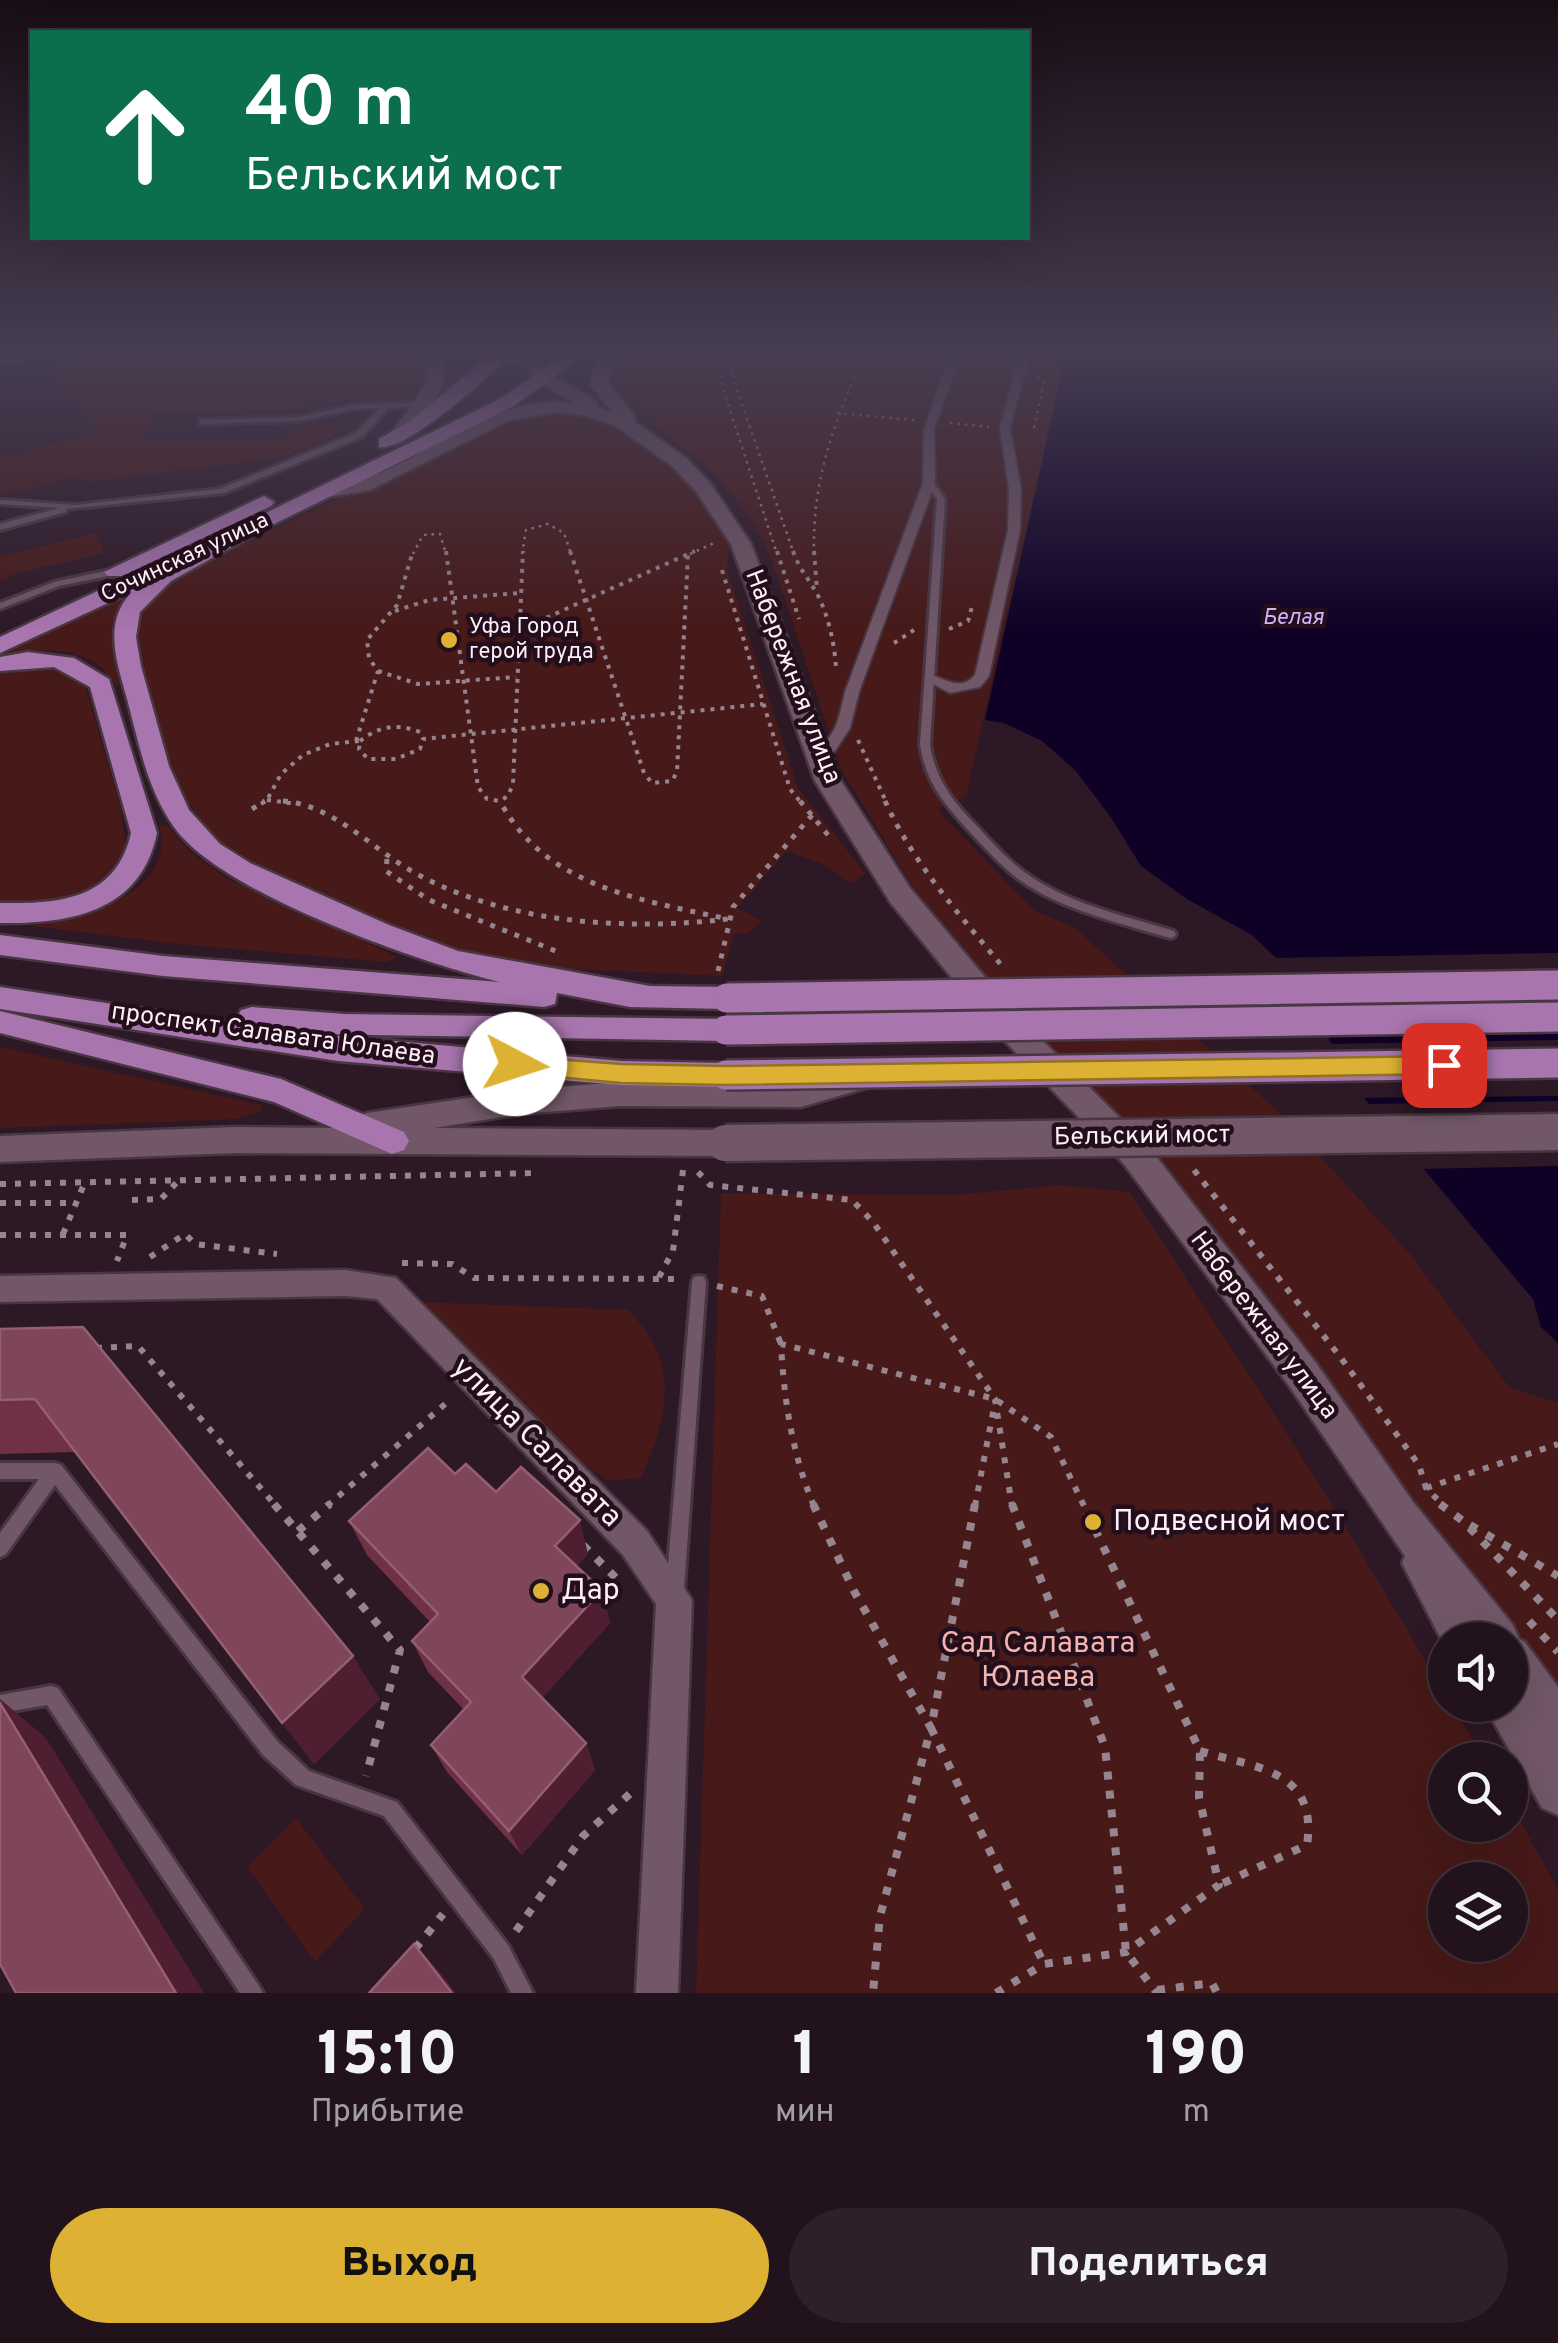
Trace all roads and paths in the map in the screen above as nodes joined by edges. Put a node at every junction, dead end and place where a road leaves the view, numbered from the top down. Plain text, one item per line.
1 (335, 446) edge
2 (380, 446) edge
3 (419, 446) edge
4 (447, 446) edge
5 (654, 446) edge
6 (829, 446) edge
7 (929, 446) edge
8 (1007, 446) edge
9 (929, 483) junction
10 (318, 496) junction
11 (0, 502) edge
12 (76, 507) junction
13 (264, 521) junction
14 (0, 526) edge
15 (702, 548) dead end
16 (688, 554) junction
17 (722, 556) dead end
18 (115, 572) junction
19 (816, 591) dead end
20 (520, 593) junction
21 (452, 597) junction
22 (586, 600) junction
23 (0, 606) edge
24 (395, 611) junction
25 (0, 628) edge
26 (518, 630) junction
27 (0, 646) edge
28 (0, 664) edge
29 (378, 672) junction
30 (516, 677) junction
31 (931, 679) junction
32 (463, 682) junction
33 (764, 704) junction
34 (679, 712) junction
35 (625, 718) junction
36 (514, 730) junction
37 (470, 734) junction
38 (424, 739) junction
39 (358, 741) junction
40 (816, 753) junction
41 (266, 800) junction
42 (500, 801) junction
43 (252, 809) dead end
44 (812, 815) junction
45 (831, 839) dead end
46 (387, 859) junction
47 (0, 912) edge
48 (728, 919) junction
49 (1170, 934) dead end
50 (0, 945) edge
51 (560, 952) dead end
52 (702, 971) dead end
53 (721, 979) junction
54 (1558, 986) edge
55 (649, 996) junction
56 (15, 1000) edge
57 (1558, 1017) edge
58 (0, 1022) edge
59 (1558, 1063) edge
60 (874, 1073) joint
61 (726, 1085) junction
62 (1558, 1132) edge
63 (378, 1134) junction
64 (0, 1149) edge
65 (718, 1156) junction
66 (664, 1170) dead end
67 (684, 1170) junction
68 (696, 1170) junction
69 (548, 1172) dead end
70 (180, 1179) junction
71 (85, 1181) junction
72 (0, 1184) edge
73 (132, 1200) dead end
74 (68, 1202) dead end
75 (0, 1204) edge
76 (63, 1234) junction
77 (0, 1235) edge
78 (191, 1240) dead end
79 (120, 1254) dead end
80 (142, 1262) dead end
81 (659, 1277) junction
82 (474, 1278) dead end
83 (699, 1282) junction
84 (0, 1289) edge
85 (781, 1344) junction
86 (79, 1348) edge
87 (472, 1380) junction
88 (996, 1399) junction
89 (1558, 1444) edge
90 (0, 1471) edge
91 (55, 1471) junction
92 (1413, 1502) junction
93 (1463, 1521) dead end
94 (298, 1531) junction
95 (573, 1535) edge
96 (0, 1548) edge
97 (1558, 1576) edge
98 (626, 1588) dead end
99 (674, 1600) junction
100 (1458, 1622) edge
101 (1487, 1622) edge
102 (1528, 1683) edge
103 (0, 1704) edge
104 (1516, 1722) edge
105 (1558, 1726) edge
106 (931, 1728) junction
107 (1200, 1751) junction
108 (1558, 1792) edge
109 (360, 1799) junction
110 (642, 1800) dead end
111 (1220, 1885) junction
112 (457, 1896) junction
113 (500, 1952) junction
114 (1126, 1952) junction
115 (1044, 1964) junction
116 (402, 1966) edge
117 (1157, 1991) edge
118 (252, 1993) edge
119 (522, 1993) edge
120 (656, 1993) edge
121 (873, 1993) edge
122 (996, 1993) edge
123 (1218, 1993) edge

1 - 12 lane
2 - 18 main road, Сочинская улица
3 - 10 main road, Сочинская улица
4 - 10 street
5 - 40 street, Набережная улица
6 - 19 path
7 - 9 street
8 - 31 street
9 - 31 lane
9 - 40 street
10 - 13 main road, Сочинская улица
11 - 12 lane
12 - 14 lane
13 - 27 main road, Сочинская улица
13 - 55 main road
15 - 16 path
16 - 22 path
16 - 34 path
17 - 33 path
18 - 23 lane
18 - 25 main road, Сочинская улица
20 - 21 path
20 - 22 path
20 - 26 path
21 - 24 path
21 - 24 path
21 - 32 path
22 - 26 path
22 - 35 path
24 - 29 path
26 - 30 path
28 - 47 main road
29 - 32 path
29 - 39 path
30 - 32 path
30 - 36 path
31 - 49 lane
32 - 37 path
33 - 34 path
33 - 44 path
34 - 35 path
34 - 35 path
35 - 36 path
36 - 37 path
36 - 42 path
37 - 38 path
37 - 42 path
38 - 39 path
38 - 39 path
39 - 41 path
40 - 92 street, Набережная улица
41 - 43 path
41 - 46 path
42 - 48 path
44 - 45 path
44 - 48 path
46 - 48 path
46 - 51 path
48 - 53 path
50 - 55 main road
52 - 53 path
53 - 54 main road, bridge
53 - 55 main road
56 - 57 main road, bridge
56 - 61 main road, проспект Салавата Юлаева
58 - 63 main road
59 - 60 main road, bridge
60 - 61 street, bridge
61 - 63 street
62 - 65 street, Бельский мост, bridge
63 - 64 street
63 - 65 street, Бельский мост
65 - 68 path
66 - 67 path
67 - 68 path
67 - 81 path
68 - 88 path
69 - 70 path
70 - 71 path
70 - 73 path
71 - 72 path
71 - 76 path
74 - 75 path
76 - 77 path
76 - 79 path
78 - 80 path
81 - 82 path
81 - 83 path
83 - 85 path
83 - 99 lane
84 - 87 street, улица Салавата
85 - 88 path
85 - 106 path
86 - 94 path
87 - 94 path
87 - 99 street, улица Салавата
88 - 106 path
88 - 107 path
88 - 114 path
89 - 92 path
90 - 91 lane
91 - 96 lane
91 - 109 lane
92 - 100 street, Набережная улица
92 - 101 street, Набережная улица
93 - 97 path
94 - 109 path
95 - 98 path
99 - 120 street
102 - 105 street
103 - 118 lane
104 - 108 street
106 - 115 path
106 - 121 path
107 - 111 path
107 - 111 path
109 - 112 lane
110 - 113 path
111 - 114 path
112 - 113 lane
112 - 116 path
113 - 119 lane
114 - 115 path
114 - 117 path
115 - 122 path
117 - 123 path

